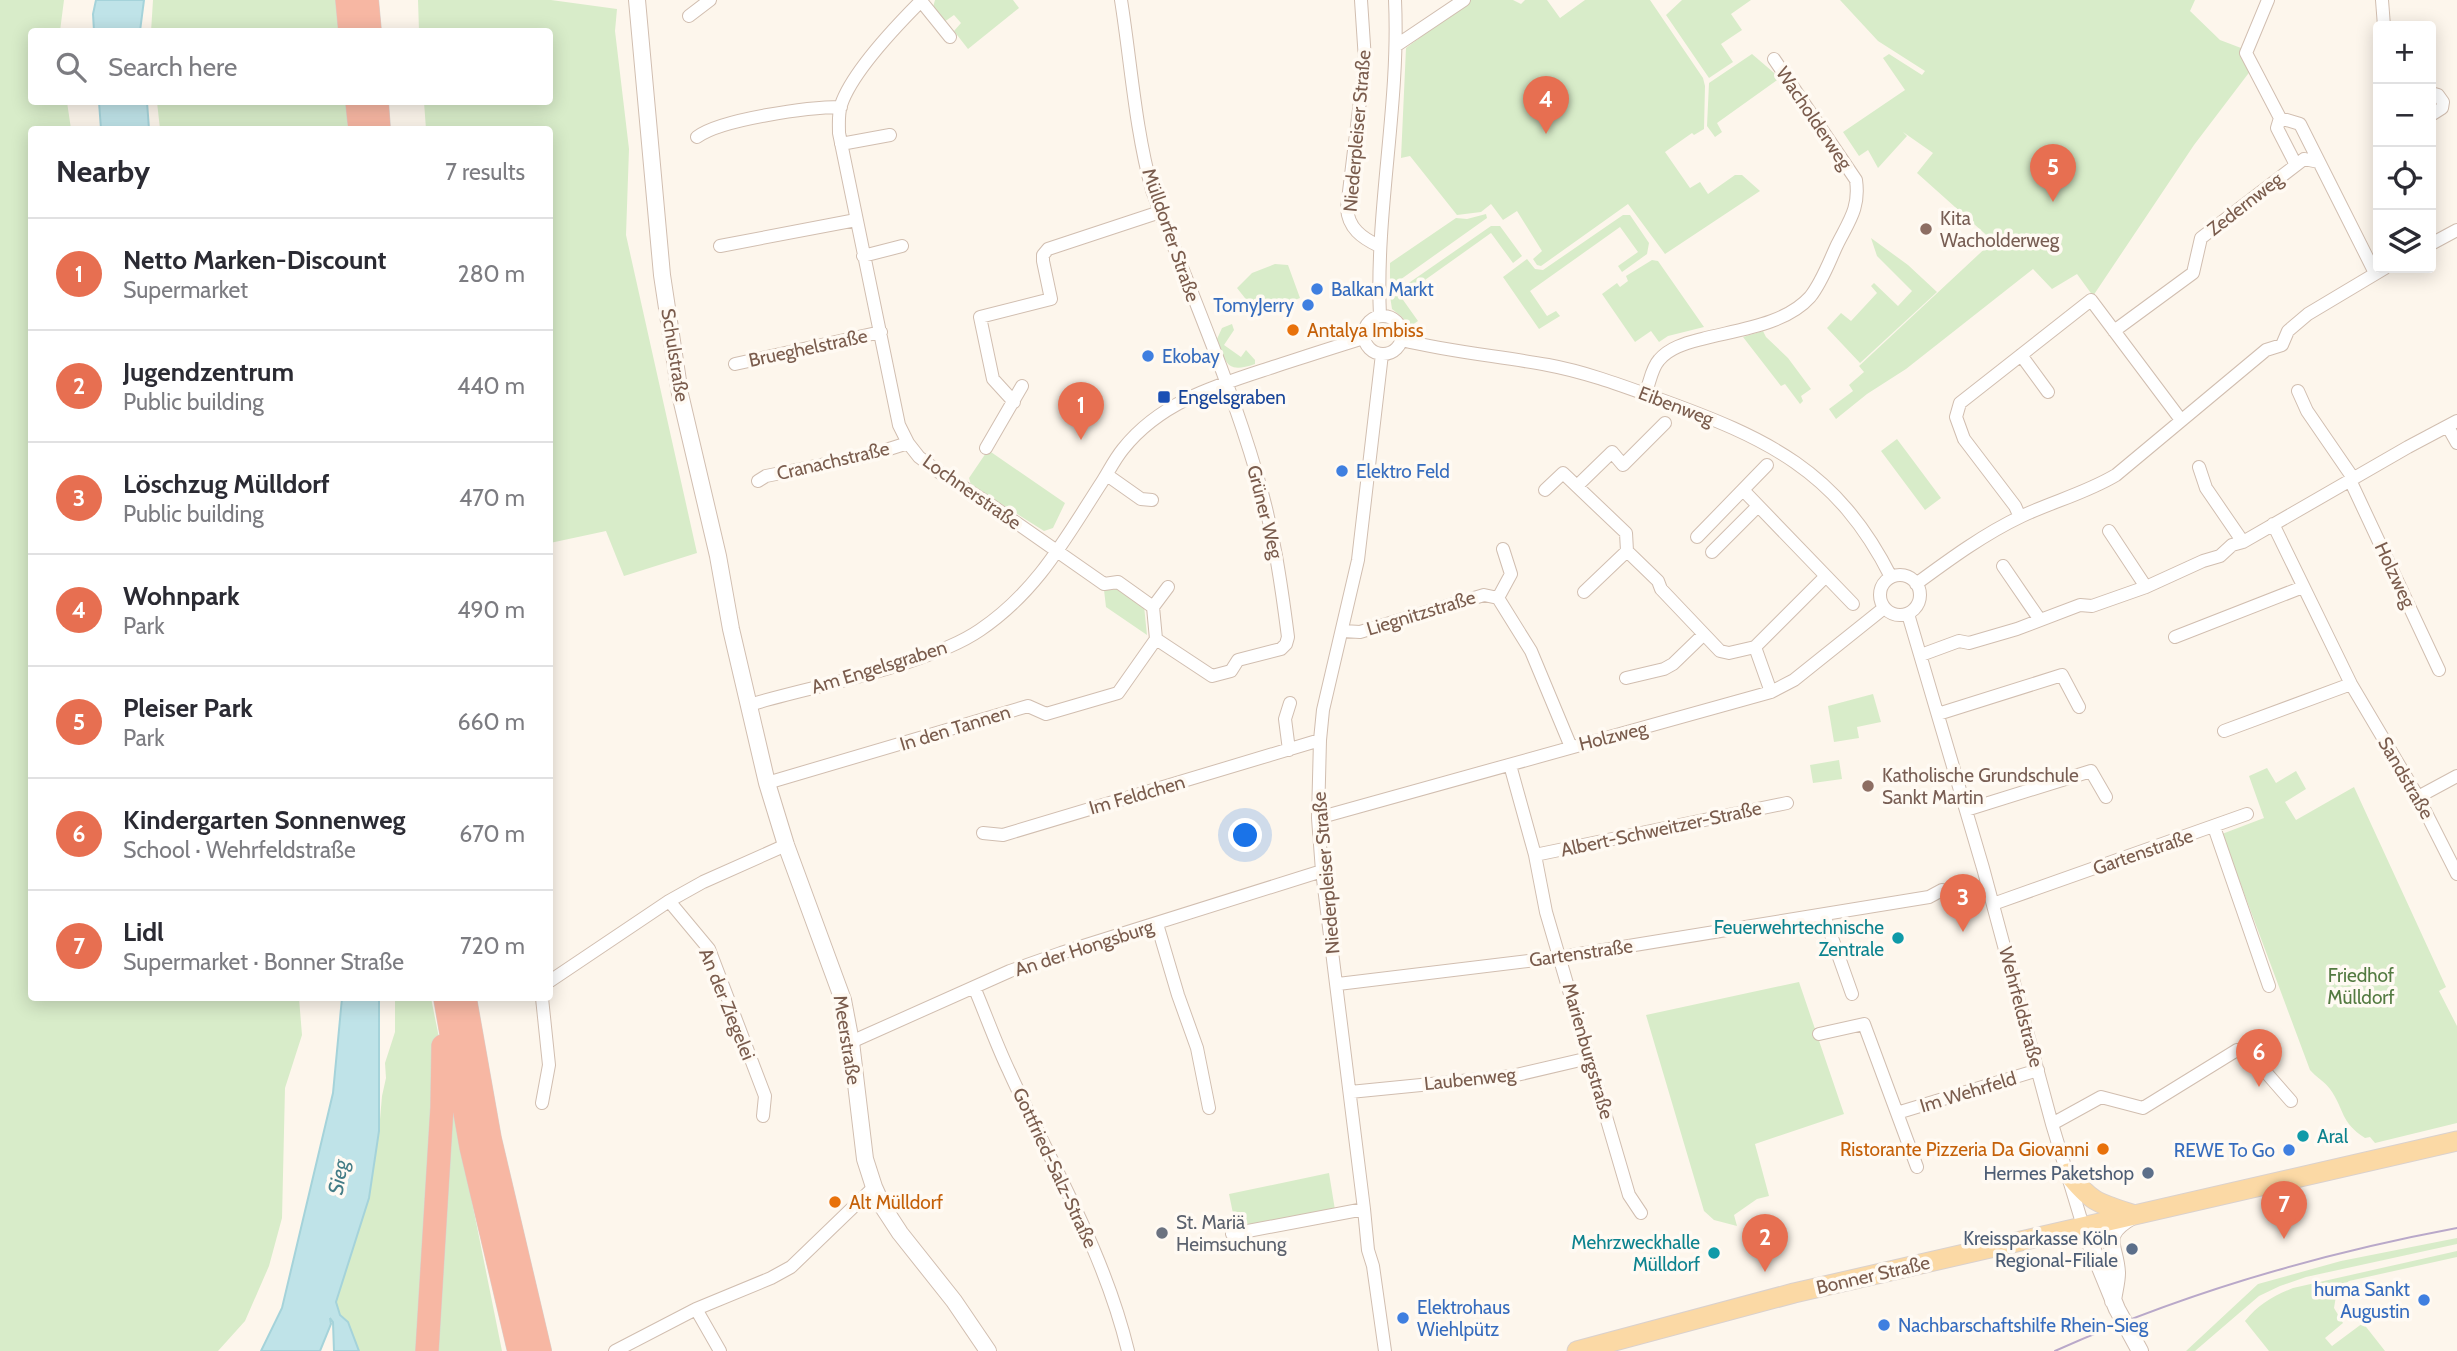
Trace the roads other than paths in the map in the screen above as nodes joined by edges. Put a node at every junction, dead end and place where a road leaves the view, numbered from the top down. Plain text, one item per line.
1 (347, 0) edge
2 (367, 0) edge
3 (637, 0) edge
4 (710, 0) edge
5 (922, 0) edge
6 (1121, 0) edge
7 (1361, 0) edge
8 (1395, 0) edge
9 (1464, 0) edge
10 (2268, 0) edge
11 (2382, 0) edge
12 (689, 16) dead end
13 (2384, 21) edge
14 (350, 28) edge
15 (370, 28) edge
16 (950, 37) dead end
17 (1397, 45) junction
18 (1774, 59) dead end
19 (2436, 94) edge
20 (357, 105) edge
21 (377, 105) edge
22 (841, 107) junction
23 (2436, 111) edge
24 (2280, 118) junction
25 (360, 126) edge
26 (379, 126) edge
27 (890, 135) dead end
28 (698, 137) dead end
29 (841, 144) junction
30 (2319, 162) junction
31 (2296, 165) junction
32 (1160, 212) junction
33 (856, 220) junction
34 (2457, 230) edge
35 (2436, 241) edge
36 (720, 246) dead end
37 (902, 246) dead end
38 (1379, 246) junction
39 (863, 256) junction
40 (2373, 258) edge
41 (2377, 273) edge
42 (1380, 316) junction
43 (2115, 331) junction
44 (881, 332) junction
45 (1364, 338) junction
46 (1402, 340) junction
47 (1382, 354) junction
48 (2021, 355) junction
49 (735, 364) dead end
50 (1225, 382) junction
51 (1023, 386) dead end
52 (2298, 391) dead end
53 (2048, 392) dead end
54 (1645, 394) junction
55 (1014, 402) junction
56 (2181, 420) junction
57 (1665, 423) dead end
58 (2453, 424) edge
59 (908, 443) junction
60 (2457, 443) edge
61 (986, 448) dead end
62 (1767, 466) dead end
63 (2199, 467) dead end
64 (1107, 475) junction
65 (2352, 479) junction
66 (758, 481) dead end
67 (1577, 486) junction
68 (1545, 490) dead end
69 (1743, 490) junction
70 (1152, 500) dead end
71 (1758, 506) junction
72 (2020, 517) junction
73 (2273, 524) junction
74 (2109, 531) dead end
75 (1697, 537) dead end
76 (2244, 542) junction
77 (1503, 549) dead end
78 (1626, 551) junction
79 (1059, 552) junction
80 (1712, 552) dead end
81 (2003, 566) dead end
82 (1825, 577) junction
83 (1891, 577) junction
84 (1916, 584) junction
85 (1168, 586) dead end
86 (2146, 587) junction
87 (2303, 587) junction
88 (1584, 592) dead end
89 (1498, 598) junction
90 (1853, 604) dead end
91 (1153, 607) junction
92 (1884, 607) junction
93 (1908, 614) junction
94 (2040, 620) junction
95 (1343, 631) junction
96 (1704, 634) junction
97 (2175, 637) dead end
98 (1156, 639) junction
99 (1755, 647) junction
100 (1921, 655) junction
101 (2439, 670) dead end
102 (1626, 678) dead end
103 (2351, 684) junction
104 (1771, 692) junction
105 (1290, 702) dead end
106 (749, 705) junction
107 (2079, 707) dead end
108 (1938, 714) junction
109 (2224, 731) dead end
110 (1320, 740) junction
111 (1571, 747) junction
112 (1289, 750) junction
113 (1510, 765) junction
114 (2457, 776) edge
115 (767, 783) junction
116 (2106, 797) dead end
117 (2418, 797) junction
118 (1787, 803) dead end
119 (1966, 810) junction
120 (2247, 814) dead end
121 (1318, 818) junction
122 (2214, 827) junction
123 (983, 833) dead end
124 (786, 845) junction
125 (1535, 855) junction
126 (1322, 871) junction
127 (2457, 874) edge
128 (1942, 890) dead end
129 (669, 901) junction
130 (1993, 904) junction
131 (1824, 915) junction
132 (1157, 924) junction
133 (1561, 957) junction
134 (553, 979) edge
135 (1338, 984) junction
136 (2269, 986) dead end
137 (974, 987) junction
138 (1852, 995) dead end
139 (442, 1001) edge
140 (443, 1001) edge
141 (466, 1001) edge
142 (540, 1001) edge
143 (1819, 1034) dead end
144 (852, 1042) junction
145 (1590, 1058) junction
146 (2038, 1070) junction
147 (1350, 1092) junction
148 (2291, 1101) dead end
149 (542, 1103) dead end
150 (1209, 1108) dead end
151 (1897, 1113) junction
152 (763, 1116) dead end
153 (2052, 1124) junction
154 (2457, 1141) edge
155 (1917, 1167) dead end
156 (2068, 1173) junction
157 (874, 1187) junction
158 (1364, 1209) junction
159 (1641, 1213) dead end
160 (2135, 1214) junction
161 (2083, 1226) junction
162 (1232, 1234) dead end
163 (2113, 1301) junction
164 (696, 1309) junction
165 (427, 1351) edge
166 (519, 1351) edge
167 (540, 1351) edge
168 (615, 1351) edge
169 (720, 1351) edge
170 (988, 1351) edge
171 (1128, 1351) edge
172 (1385, 1351) edge
173 (1577, 1351) edge
174 (2140, 1351) edge

1 - 14 highway
2 - 15 highway
3 - 106 street, Schulstraße
4 - 12 street
5 - 16 street, Lochnerstraße
5 - 22 street, Lochnerstraße
6 - 32 street, Mülldorfer Straße
7 - 38 street, Niederpleiser Straße
8 - 17 street, Niederpleiser Straße
9 - 17 street
10 - 24 street, Zedernweg
11 - 13 street
17 - 38 street, Niederpleiser Straße
18 - 54 street, Wacholderweg
19 - 23 street
20 - 25 highway
21 - 26 highway
22 - 28 street
22 - 29 street, Lochnerstraße
24 - 30 street, Zedernweg
24 - 31 street, Zedernweg
27 - 29 street
29 - 33 street, Lochnerstraße
30 - 31 street, Zedernweg
30 - 40 street, Zedernweg
31 - 43 street, Zedernweg
32 - 50 street, Mülldorfer Straße
32 - 55 street
33 - 36 street
33 - 39 street, Lochnerstraße
34 - 35 street
37 - 39 street
38 - 42 street, Niederpleiser Straße
39 - 44 street, Lochnerstraße
41 - 56 street, Zedernweg
42 - 45 street
42 - 46 street
43 - 48 street
43 - 56 street
44 - 49 street, Brueghelstraße
44 - 59 street, Lochnerstraße
45 - 47 street
45 - 50 street, Am Engelsgraben
46 - 47 street
46 - 54 street, Eibenweg
47 - 95 street, Niederpleiser Straße
48 - 53 street
48 - 72 street
50 - 64 street, Am Engelsgraben
50 - 98 street, Grüner Weg
51 - 55 street
52 - 65 street, Holzweg
54 - 83 street, Eibenweg
55 - 61 street
56 - 72 street, Zedernweg
57 - 67 street
58 - 60 street
58 - 65 street
59 - 66 street, Cranachstraße
59 - 79 street, Lochnerstraße
62 - 69 street
63 - 76 street
64 - 70 street
64 - 79 street, Am Engelsgraben
65 - 73 street
65 - 101 street, Holzweg
67 - 68 street
67 - 78 street
69 - 71 street
69 - 75 street
71 - 80 street
71 - 82 street
72 - 84 street, Zedernweg
73 - 76 street
73 - 87 street, Sandstraße
74 - 86 street
76 - 86 street
77 - 89 street
78 - 88 street
78 - 96 street
79 - 91 street
79 - 106 street, Am Engelsgraben
81 - 94 street
82 - 90 street
82 - 99 street
83 - 84 street
83 - 92 street
84 - 93 street
85 - 91 street
86 - 94 street
87 - 97 street
87 - 103 street, Sandstraße
89 - 95 street, Liegnitzstraße
89 - 111 street
91 - 98 street
92 - 93 street
92 - 104 street, Holzweg
93 - 100 street, Wehrfeldstraße
94 - 100 street
95 - 110 street, Niederpleiser Straße
96 - 99 street
96 - 102 street
98 - 115 street, In den Tannen
99 - 104 street
100 - 108 street, Wehrfeldstraße
103 - 109 street
103 - 117 street, Sandstraße
104 - 111 street, Holzweg
105 - 112 street
106 - 115 street, Meerstraße
107 - 108 street
108 - 119 street, Wehrfeldstraße
110 - 112 street, Im Feldchen
110 - 121 street, Niederpleiser Straße
111 - 113 street, Holzweg
112 - 123 street, Im Feldchen
113 - 121 street, Holzweg
113 - 125 street, Marienburgstraße
114 - 117 street
115 - 124 street, Meerstraße
116 - 119 street
117 - 127 street, Sandstraße
118 - 125 street, Albert-Schweitzer-Straße
119 - 130 street, Wehrfeldstraße
120 - 122 street, Gartenstraße
121 - 126 street, Niederpleiser Straße
122 - 130 street, Gartenstraße
122 - 136 street, Gartenstraße
124 - 129 street
124 - 144 street, Meerstraße
125 - 133 street, Marienburgstraße
126 - 132 street, An der Hongsburg
126 - 135 street, Niederpleiser Straße
128 - 131 street, Gartenstraße
129 - 134 street
129 - 152 street, An der Ziegelei
130 - 146 street, Wehrfeldstraße
131 - 133 street, Gartenstraße
131 - 138 street
132 - 137 street, An der Hongsburg
132 - 150 street
133 - 135 street, Gartenstraße
133 - 145 street, Marienburgstraße
135 - 147 street, Niederpleiser Straße
137 - 144 street, An der Hongsburg
137 - 171 street, Gottfried-Salz-Straße
139 - 165 highway
140 - 166 highway
141 - 167 highway
142 - 149 street
143 - 151 street, Im Wehrfeld
144 - 157 street, Meerstraße
145 - 147 street, Laubenweg
145 - 159 street, Marienburgstraße
146 - 151 street, Im Wehrfeld
146 - 153 street, Wehrfeldstraße
147 - 158 street, Niederpleiser Straße
148 - 153 street
151 - 155 street, Im Wehrfeld
153 - 156 street, Wehrfeldstraße
154 - 160 main road, Bonner Straße
156 - 160 main road
156 - 161 street, Wehrfeldstraße
157 - 164 street
157 - 170 street, Meerstraße
158 - 162 street
158 - 172 street, Niederpleiser Straße
160 - 161 main road, Bonner Straße
160 - 163 street
161 - 163 street
161 - 173 main road, Bonner Straße
163 - 174 street
164 - 168 street
164 - 169 street

